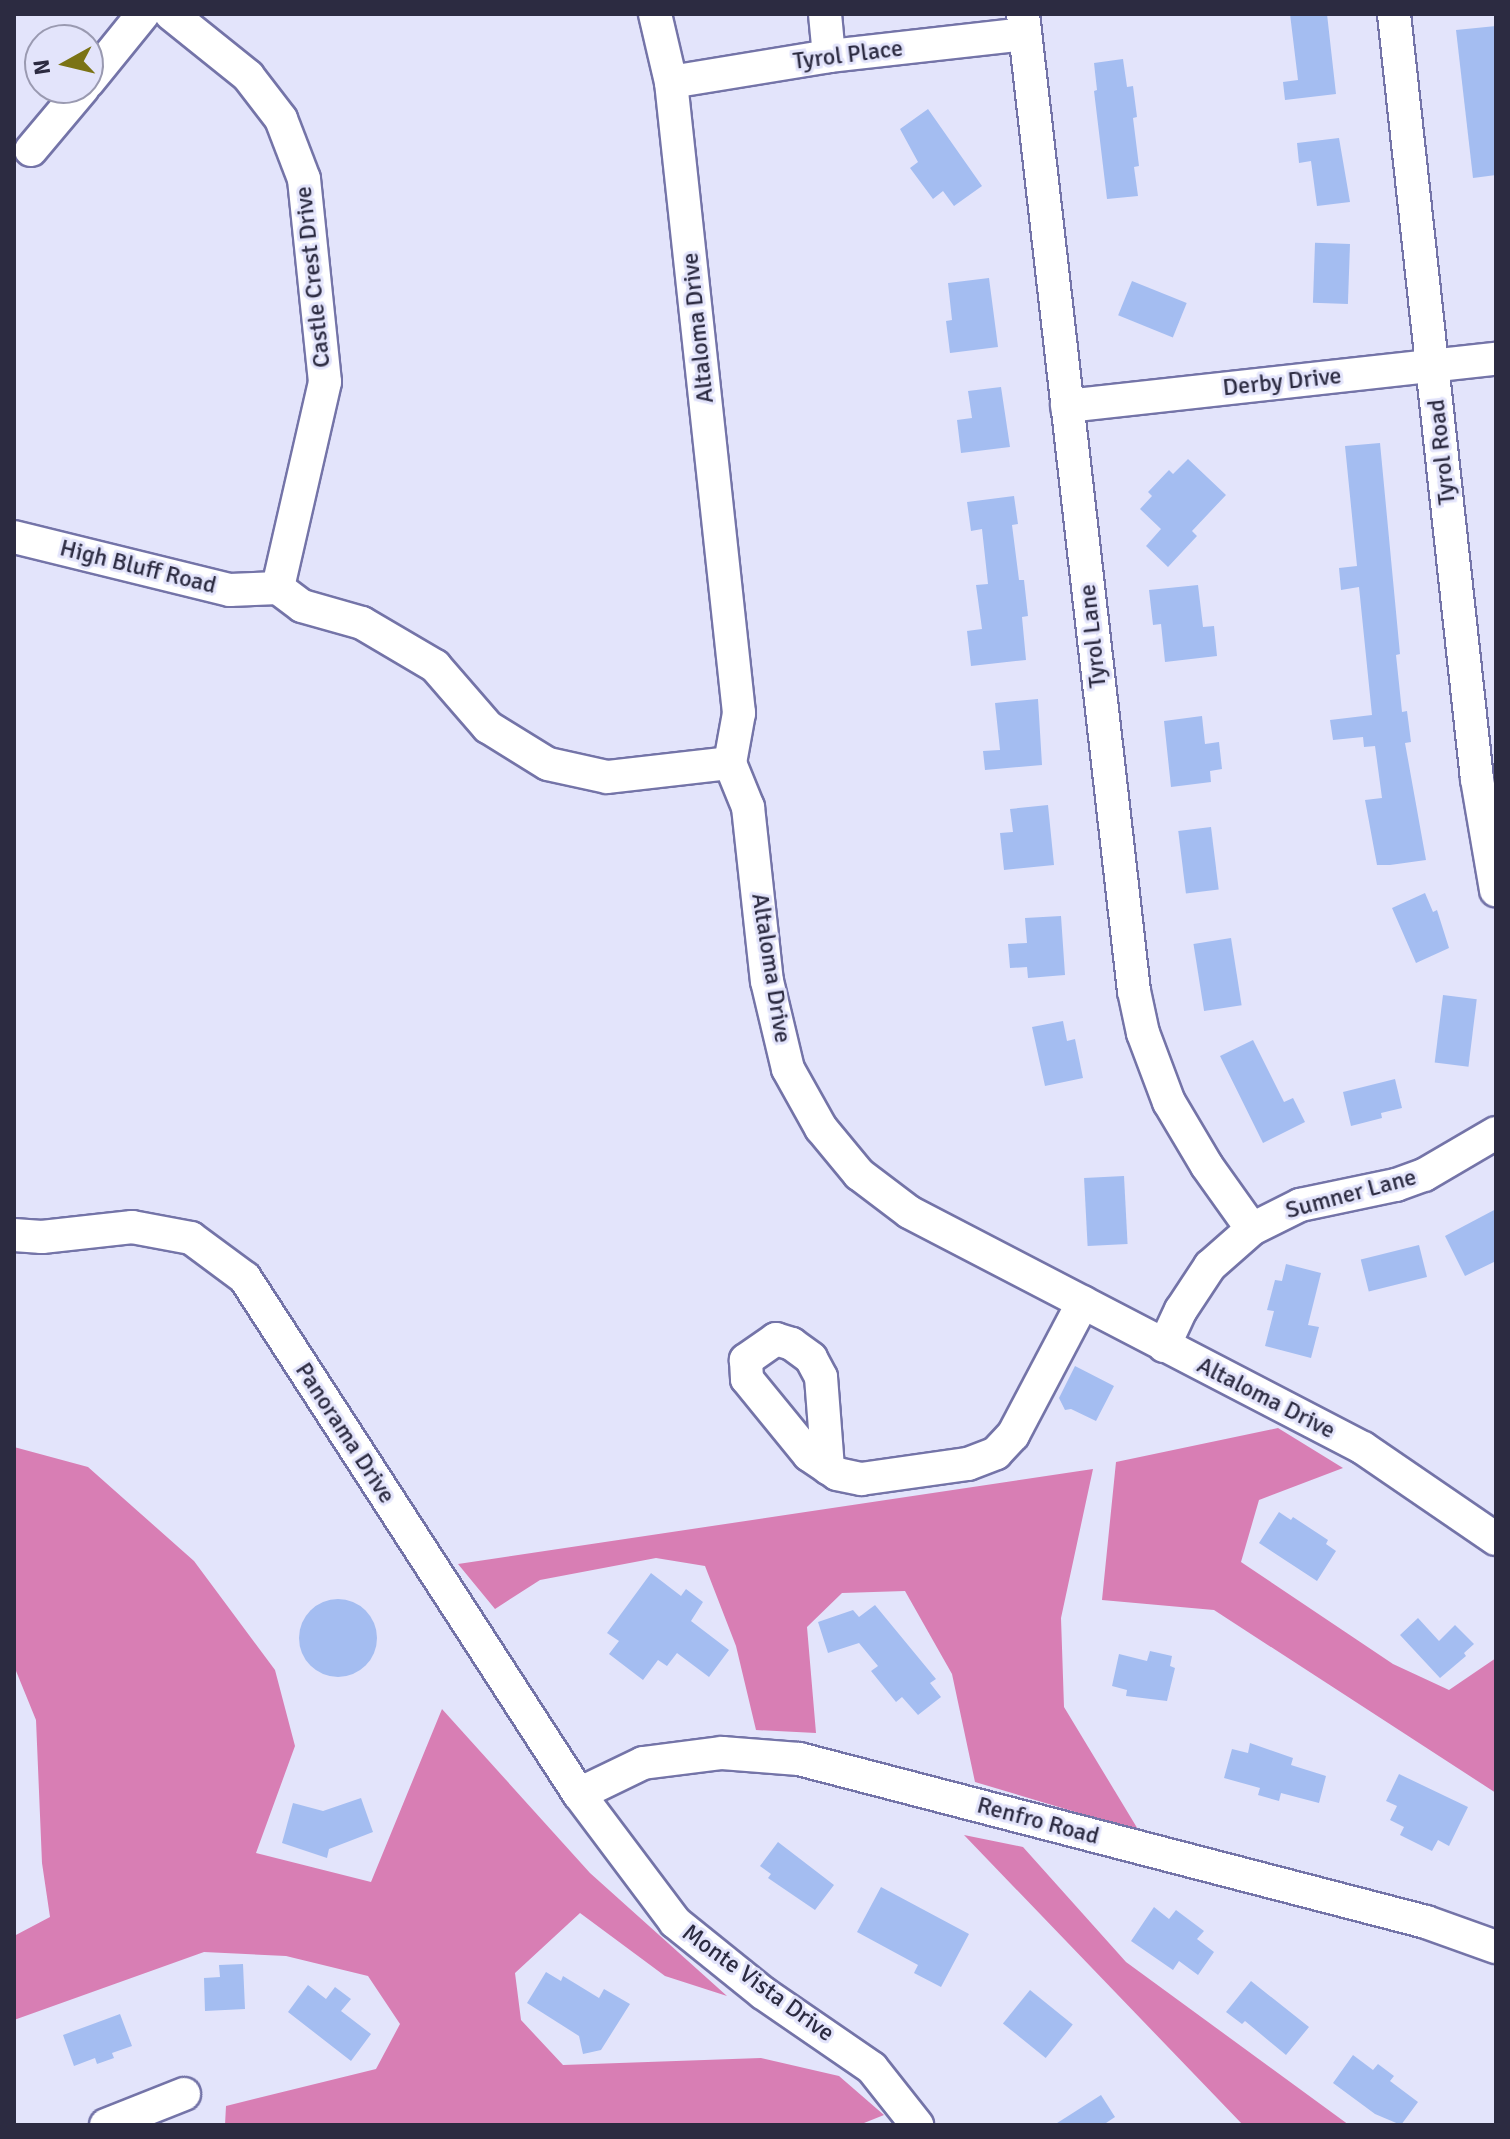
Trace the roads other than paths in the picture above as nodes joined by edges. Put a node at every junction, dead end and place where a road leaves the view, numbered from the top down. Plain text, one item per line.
1 (143, 14) edge
2 (171, 14) edge
3 (655, 14) edge
4 (825, 14) edge
5 (1394, 14) edge
6 (1024, 24) edge
7 (829, 56) junction
8 (104, 62) edge
9 (671, 82) junction
10 (70, 104) edge
11 (31, 150) dead end
12 (1496, 359) edge
13 (1432, 365) junction
14 (1067, 406) junction
15 (14, 537) edge
16 (278, 588) junction
17 (1482, 691) edge
18 (730, 763) junction
19 (1496, 890) edge
20 (1496, 1133) edge
21 (1252, 1229) junction
22 (14, 1235) edge
23 (1083, 1302) junction
24 (1164, 1346) junction
25 (828, 1468) dead end
26 (1496, 1539) edge
27 (579, 1794) junction
28 (1496, 1947) edge
29 (184, 2094) dead end
30 (106, 2125) edge
31 (917, 2125) edge

1 - 8 street
2 - 16 street, Castle Crest Drive
3 - 9 street, Altaloma Drive
4 - 7 street
5 - 13 street, Tyrol Road
6 - 7 street, Tyrol Place
6 - 14 street, Tyrol Lane
7 - 9 street, Tyrol Place
9 - 18 street, Altaloma Drive
10 - 11 street
12 - 13 street, Derby Drive
13 - 14 street, Derby Drive
13 - 17 street, Tyrol Road
14 - 21 street, Tyrol Lane
15 - 16 street, High Bluff Road
16 - 18 street
17 - 19 street, Tyrol Road
18 - 23 street, Altaloma Drive
20 - 21 street, Sumner Lane
21 - 24 street, Sumner Lane
22 - 27 street, Panorama Drive
23 - 24 street, Altaloma Drive
23 - 25 street
24 - 26 street, Altaloma Drive
27 - 28 street, Renfro Road
27 - 31 street, Monte Vista Drive
29 - 30 street

